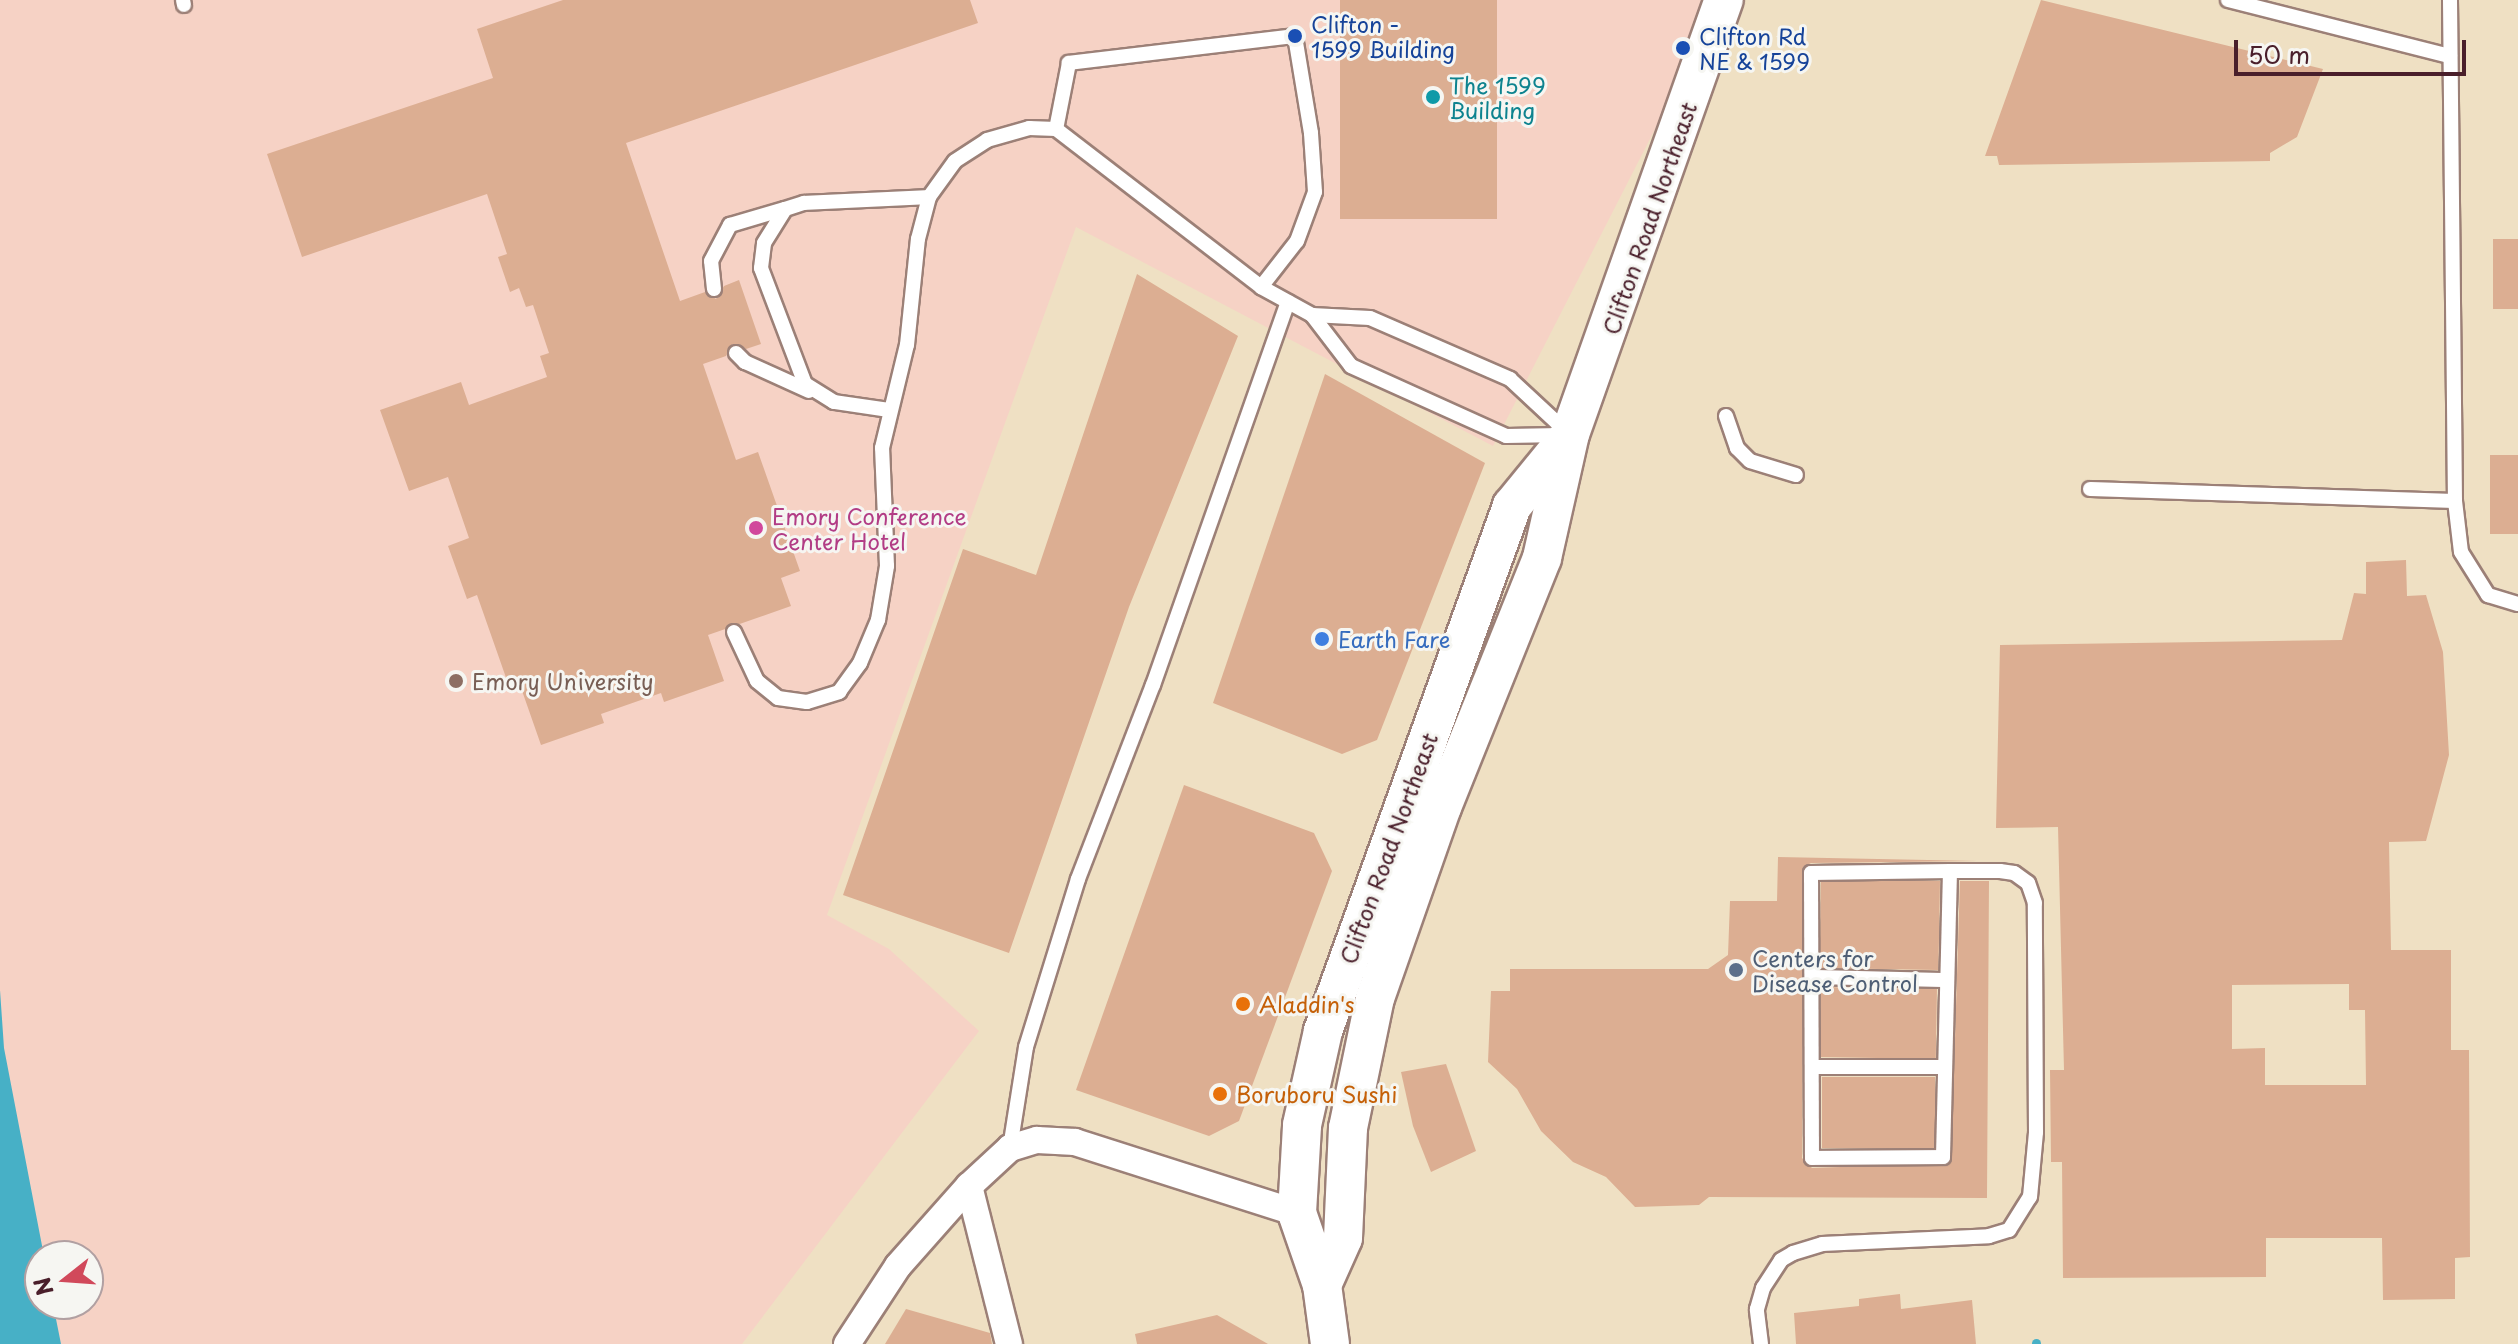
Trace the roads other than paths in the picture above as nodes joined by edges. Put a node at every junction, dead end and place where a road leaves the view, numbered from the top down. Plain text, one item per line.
1 (1724, 0) edge
2 (2228, 0) edge
3 (2450, 0) edge
4 (2450, 56) junction
5 (1056, 129) junction
6 (929, 197) junction
7 (785, 209) junction
8 (1261, 287) junction
9 (714, 289) dead end
10 (1288, 302) junction
11 (1312, 315) junction
12 (736, 353) dead end
13 (821, 396) junction
14 (889, 410) junction
15 (1726, 416) dead end
16 (1570, 434) junction
17 (1796, 475) dead end
18 (2090, 489) dead end
19 (2455, 501) junction
20 (2518, 604) edge
21 (734, 632) dead end
22 (1950, 871) junction
23 (1812, 977) junction
24 (1946, 980) junction
25 (1812, 1067) junction
26 (1944, 1067) junction
27 (1010, 1148) junction
28 (969, 1186) junction
29 (1297, 1213) junction
30 (1322, 1285) junction
31 (847, 1344) edge
32 (1009, 1344) edge
33 (1330, 1344) edge
34 (1761, 1344) edge

1 - 16 main road, Clifton Road Northeast
2 - 4 lane
3 - 4 lane
4 - 19 lane
5 - 6 lane
5 - 8 lane
5 - 8 lane
6 - 7 lane
6 - 14 lane
7 - 9 lane
7 - 13 lane
8 - 10 lane
10 - 11 lane
10 - 27 lane
11 - 16 lane
11 - 16 lane
12 - 13 lane
13 - 14 lane
14 - 21 lane
15 - 17 lane
16 - 29 main road, Clifton Road Northeast
16 - 30 main road, Clifton Road Northeast
18 - 19 lane
19 - 20 lane
22 - 23 lane
22 - 24 lane
22 - 34 lane
23 - 24 lane
23 - 25 lane
24 - 26 lane
25 - 26 lane
25 - 26 lane
27 - 28 street
27 - 29 street
28 - 31 street
28 - 32 street
29 - 30 main road, Clifton Road Northeast
30 - 33 main road, Clifton Road Northeast

